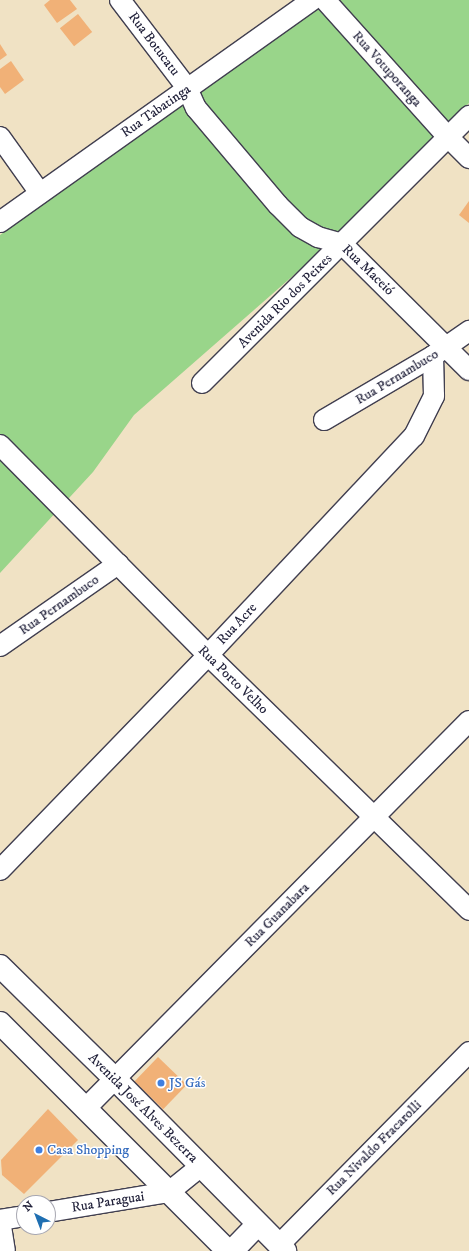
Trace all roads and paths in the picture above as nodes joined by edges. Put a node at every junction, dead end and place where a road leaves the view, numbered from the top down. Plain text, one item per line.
1 (120, 0) edge
2 (312, 0) edge
3 (325, 0) edge
4 (187, 88) junction
5 (469, 116) edge
6 (0, 137) edge
7 (448, 137) junction
8 (469, 158) edge
9 (40, 193) junction
10 (0, 222) edge
11 (342, 244) junction
12 (469, 331) edge
13 (439, 352) junction
14 (469, 370) edge
15 (202, 383) dead end
16 (324, 420) dead end
17 (0, 445) edge
18 (118, 564) junction
19 (0, 646) edge
20 (208, 655) junction
21 (469, 721) edge
22 (374, 817) junction
23 (0, 870) edge
24 (469, 910) edge
25 (0, 966) edge
26 (0, 1023) edge
27 (469, 1052) edge
28 (115, 1079) junction
29 (85, 1109) junction
30 (201, 1166) junction
31 (169, 1192) junction
32 (56, 1211) edge
33 (16, 1217) edge
34 (0, 1220) edge
35 (257, 1225) junction
36 (282, 1248) edge
37 (5, 1251) edge
38 (228, 1251) edge
39 (232, 1251) edge

1 - 4 street, Rua Botucatu
2 - 4 street, Rua Tabatinga
3 - 7 street, Rua Votuporanga
4 - 9 street, Rua Tabatinga
4 - 11 street, Rua Maceió
5 - 7 street, Avenida Rio dos Peixes
6 - 9 street
7 - 8 street, Rua Votuporanga
7 - 11 street, Avenida Rio dos Peixes
9 - 10 street, Rua Tabatinga
11 - 13 street, Rua Maceió
11 - 15 street, Avenida Rio dos Peixes
12 - 13 street, Rua Pernambuco
13 - 14 street, Rua Maceió
13 - 16 street, Rua Pernambuco
13 - 20 street, Rua Acre
17 - 18 street, Rua Porto Velho
18 - 19 street, Rua Pernambuco
18 - 20 street, Rua Porto Velho
20 - 22 street, Rua Porto Velho
20 - 23 street, Rua Acre
21 - 22 street, Rua Guanabara
22 - 24 street, Rua Porto Velho
22 - 28 street, Rua Guanabara
25 - 28 street, Avenida José Alves Bezerra
26 - 29 street
27 - 36 street, Rua Nivaldo Fracarolli
28 - 29 street, Rua Guanabara
28 - 30 street, Avenida José Alves Bezerra
29 - 31 street
30 - 31 street
30 - 35 street, Avenida José Alves Bezerra
31 - 32 street, Rua Paraguai
31 - 38 street
33 - 34 street
34 - 37 street
35 - 36 street, Avenida José Alves Bezerra
35 - 39 street

